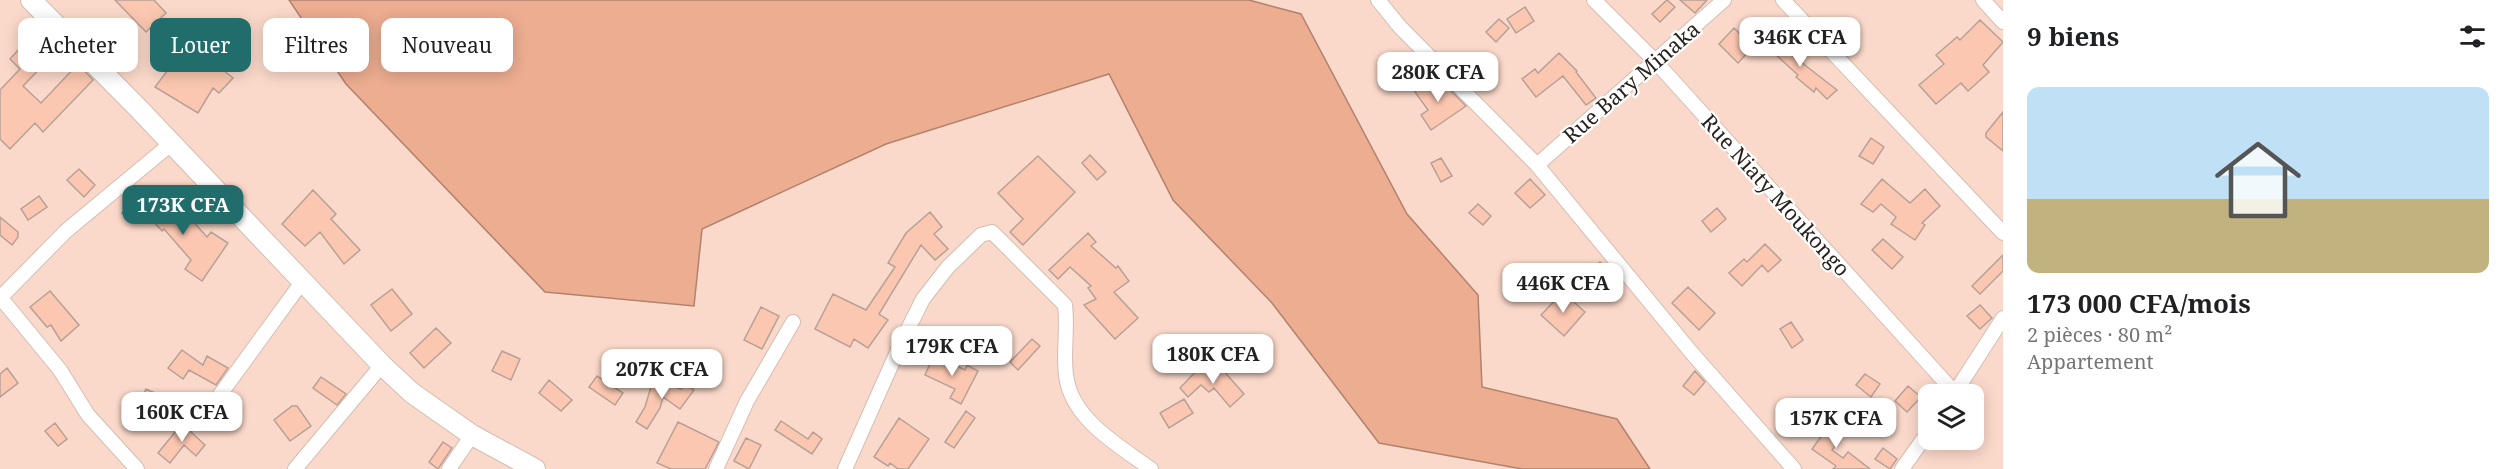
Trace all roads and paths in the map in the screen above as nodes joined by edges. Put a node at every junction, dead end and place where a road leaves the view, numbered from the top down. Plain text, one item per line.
1 (31, 0) edge
2 (1378, 0) edge
3 (1593, 0) edge
4 (1724, 0) edge
5 (1783, 0) edge
6 (1983, 0) edge
7 (2003, 22) edge
8 (1655, 61) junction
9 (172, 143) junction
10 (1538, 165) junction
11 (2003, 233) edge
12 (302, 282) junction
13 (0, 298) edge
14 (2003, 318) edge
15 (793, 322) dead end
16 (382, 365) junction
17 (1946, 384) edge
18 (1961, 384) edge
19 (214, 403) dead end
20 (472, 435) junction
21 (1918, 446) edge
22 (137, 469) edge
23 (295, 469) edge
24 (449, 469) edge
25 (535, 469) edge
26 (716, 469) edge
27 (844, 469) edge
28 (1151, 469) edge
29 (1794, 469) edge
30 (1902, 469) edge

1 - 9 street
2 - 10 street
3 - 8 street, Rue Niaty Moukongo
4 - 8 street, Rue Bary Minaka
5 - 11 street
6 - 7 street
8 - 10 street, Rue Bary Minaka
8 - 17 street, Rue Niaty Moukongo
9 - 12 street
9 - 13 street
10 - 29 street
12 - 16 street
12 - 19 street
13 - 22 street
14 - 18 street
15 - 26 street
16 - 20 street
16 - 23 street
20 - 24 street
20 - 25 street
21 - 30 street
27 - 28 street

